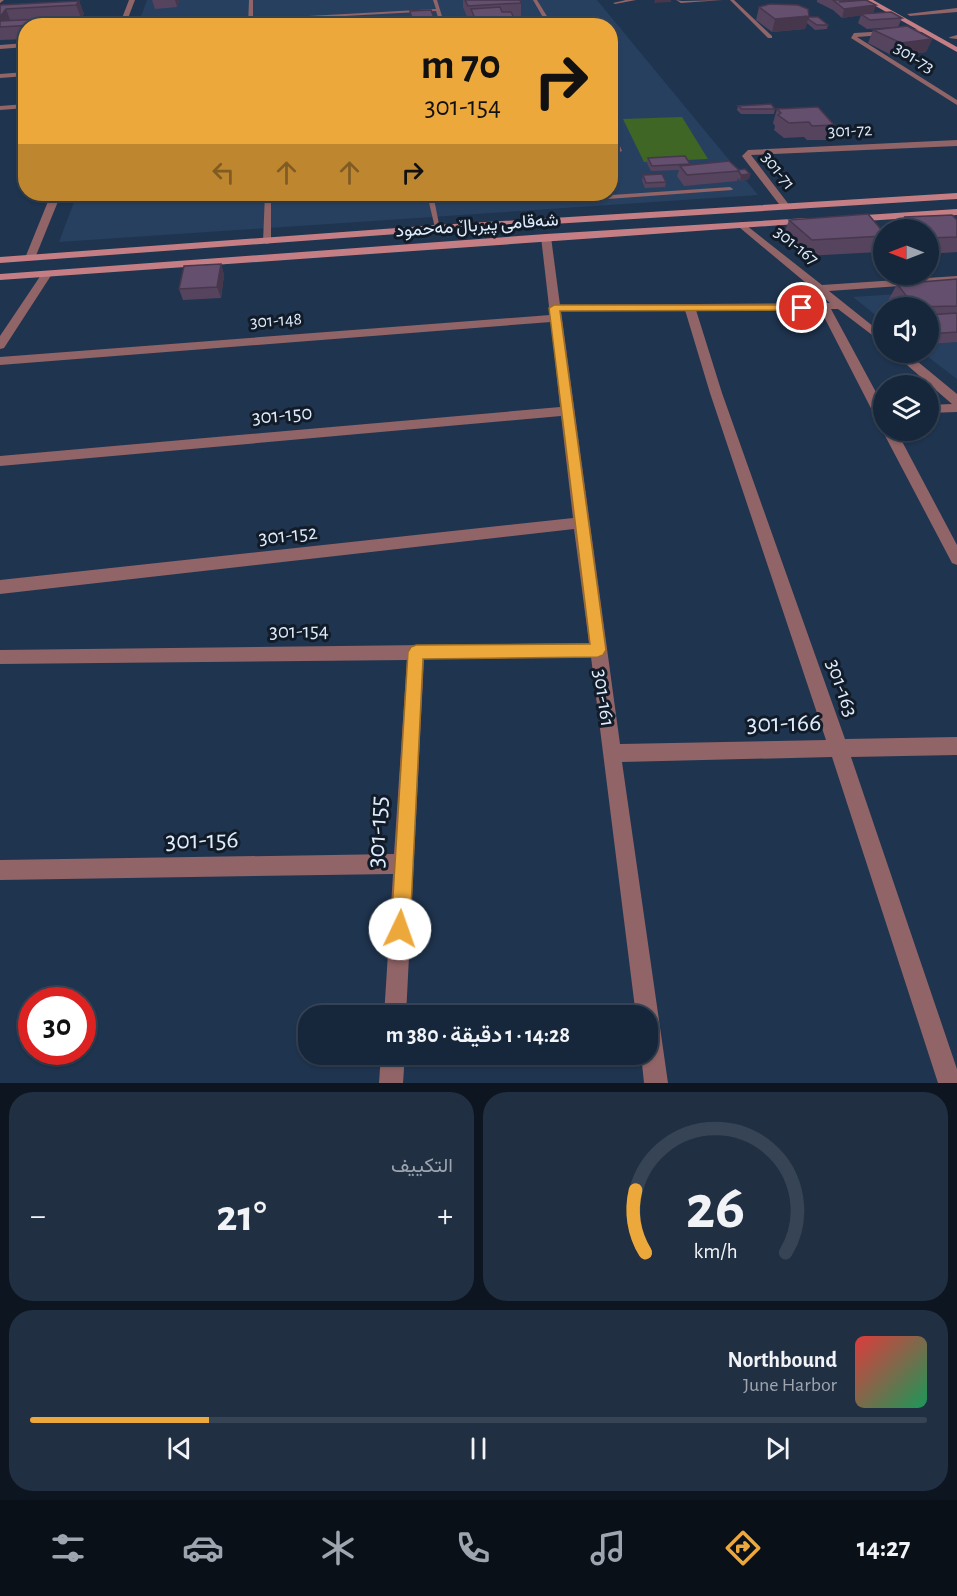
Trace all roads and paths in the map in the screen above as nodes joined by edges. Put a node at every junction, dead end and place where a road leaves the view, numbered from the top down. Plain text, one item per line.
1 (132, 0) edge
2 (251, 0) edge
3 (435, 0) edge
4 (535, 0) edge
5 (634, 0) edge
6 (678, 0) edge
7 (721, 0) edge
8 (732, 0) edge
9 (868, 0) edge
10 (884, 0) edge
11 (615, 3) dead end
12 (438, 10) junction
13 (957, 10) edge
14 (910, 14) junction
15 (125, 18) edge
16 (250, 18) edge
17 (322, 18) edge
18 (440, 18) edge
19 (546, 18) edge
20 (921, 30) junction
21 (771, 37) dead end
22 (956, 39) edge
23 (18, 46) edge
24 (0, 47) edge
25 (957, 50) edge
26 (18, 75) edge
27 (0, 76) edge
28 (955, 100) edge
29 (18, 107) edge
30 (0, 108) edge
31 (957, 143) edge
32 (746, 156) joint
33 (730, 189) dead end
34 (618, 194) edge
35 (957, 196) edge
36 (53, 201) edge
37 (268, 201) edge
38 (432, 201) edge
39 (785, 206) junction
40 (957, 212) edge
41 (838, 219) edge
42 (814, 221) edge
43 (742, 225) junction
44 (438, 228) junction
45 (546, 237) junction
46 (267, 242) junction
47 (217, 245) junction
48 (30, 258) junction
49 (0, 260) edge
50 (214, 262) junction
51 (47, 274) junction
52 (0, 277) edge
53 (957, 279) edge
54 (818, 288) junction
55 (841, 306) junction
56 (824, 308) junction
57 (690, 309) junction
58 (555, 313) junction
59 (873, 332) edge
60 (0, 345) edge
61 (0, 361) edge
62 (912, 363) edge
63 (873, 397) edge
64 (957, 400) edge
65 (957, 408) edge
66 (939, 409) edge
67 (567, 411) junction
68 (895, 441) edge
69 (0, 461) edge
70 (581, 524) junction
71 (957, 559) edge
72 (0, 587) edge
73 (598, 650) junction
74 (416, 652) junction
75 (0, 657) edge
76 (957, 746) edge
77 (838, 747) junction
78 (612, 753) junction
79 (404, 864) junction
80 (0, 870) edge
81 (396, 1005) edge
82 (646, 1005) edge
83 (392, 1065) edge
84 (654, 1065) edge
85 (391, 1083) edge
86 (656, 1083) edge
87 (950, 1083) edge

1 - 15 street
2 - 16 lane
3 - 12 lane
4 - 19 lane
5 - 11 lane
6 - 7 lane
8 - 21 lane
9 - 20 main road
10 - 14 main road
12 - 17 lane
12 - 18 lane
13 - 14 street
14 - 22 main road
20 - 25 main road
20 - 28 street, 301-73
23 - 24 street
26 - 27 street
29 - 30 street
31 - 32 street, 301-72
32 - 39 street, 301-71
33 - 34 lane
35 - 39 main road, شەقامی پیرباڵ مەحمود
36 - 48 street
37 - 46 lane
38 - 44 lane
39 - 44 main road, شەقامی پیرباڵ مەحمود
40 - 41 main road
42 - 43 main road, شەقامی پیرباڵ مەحمود
43 - 45 main road, شەقامی پیرباڵ مەحمود
43 - 54 street, 301-167
44 - 46 main road, شەقامی پیرباڵ مەحمود
45 - 50 main road, شەقامی پیرباڵ مەحمود
45 - 58 street, 301-161
46 - 47 main road, شەقامی پیرباڵ مەحمود
47 - 48 main road, شەقامی پیرباڵ مەحمود
47 - 50 main road
48 - 49 main road, شەقامی پیرباڵ مەحمود
50 - 51 main road, شەقامی پیرباڵ مەحمود
51 - 52 main road, شەقامی پیرباڵ مەحمود
51 - 60 street
53 - 54 street
54 - 55 street, 301-167
55 - 56 street, 301-148
55 - 59 street, 301-167
56 - 57 street, 301-148
56 - 63 street
57 - 58 street, 301-148
57 - 77 street, 301-163
58 - 61 street, 301-148
58 - 67 street, 301-161
62 - 64 street
65 - 66 street
67 - 69 street, 301-150
67 - 70 street, 301-161
68 - 71 street
70 - 72 street, 301-152
70 - 73 street, 301-161
73 - 74 street, 301-154
73 - 78 street, 301-161
74 - 75 street, 301-154
74 - 79 street, 301-155
76 - 77 street, 301-166
77 - 78 street, 301-166
77 - 87 street, 301-163
78 - 82 street, 301-161
79 - 80 street, 301-156
79 - 81 street, 301-155
83 - 85 street
84 - 86 street

